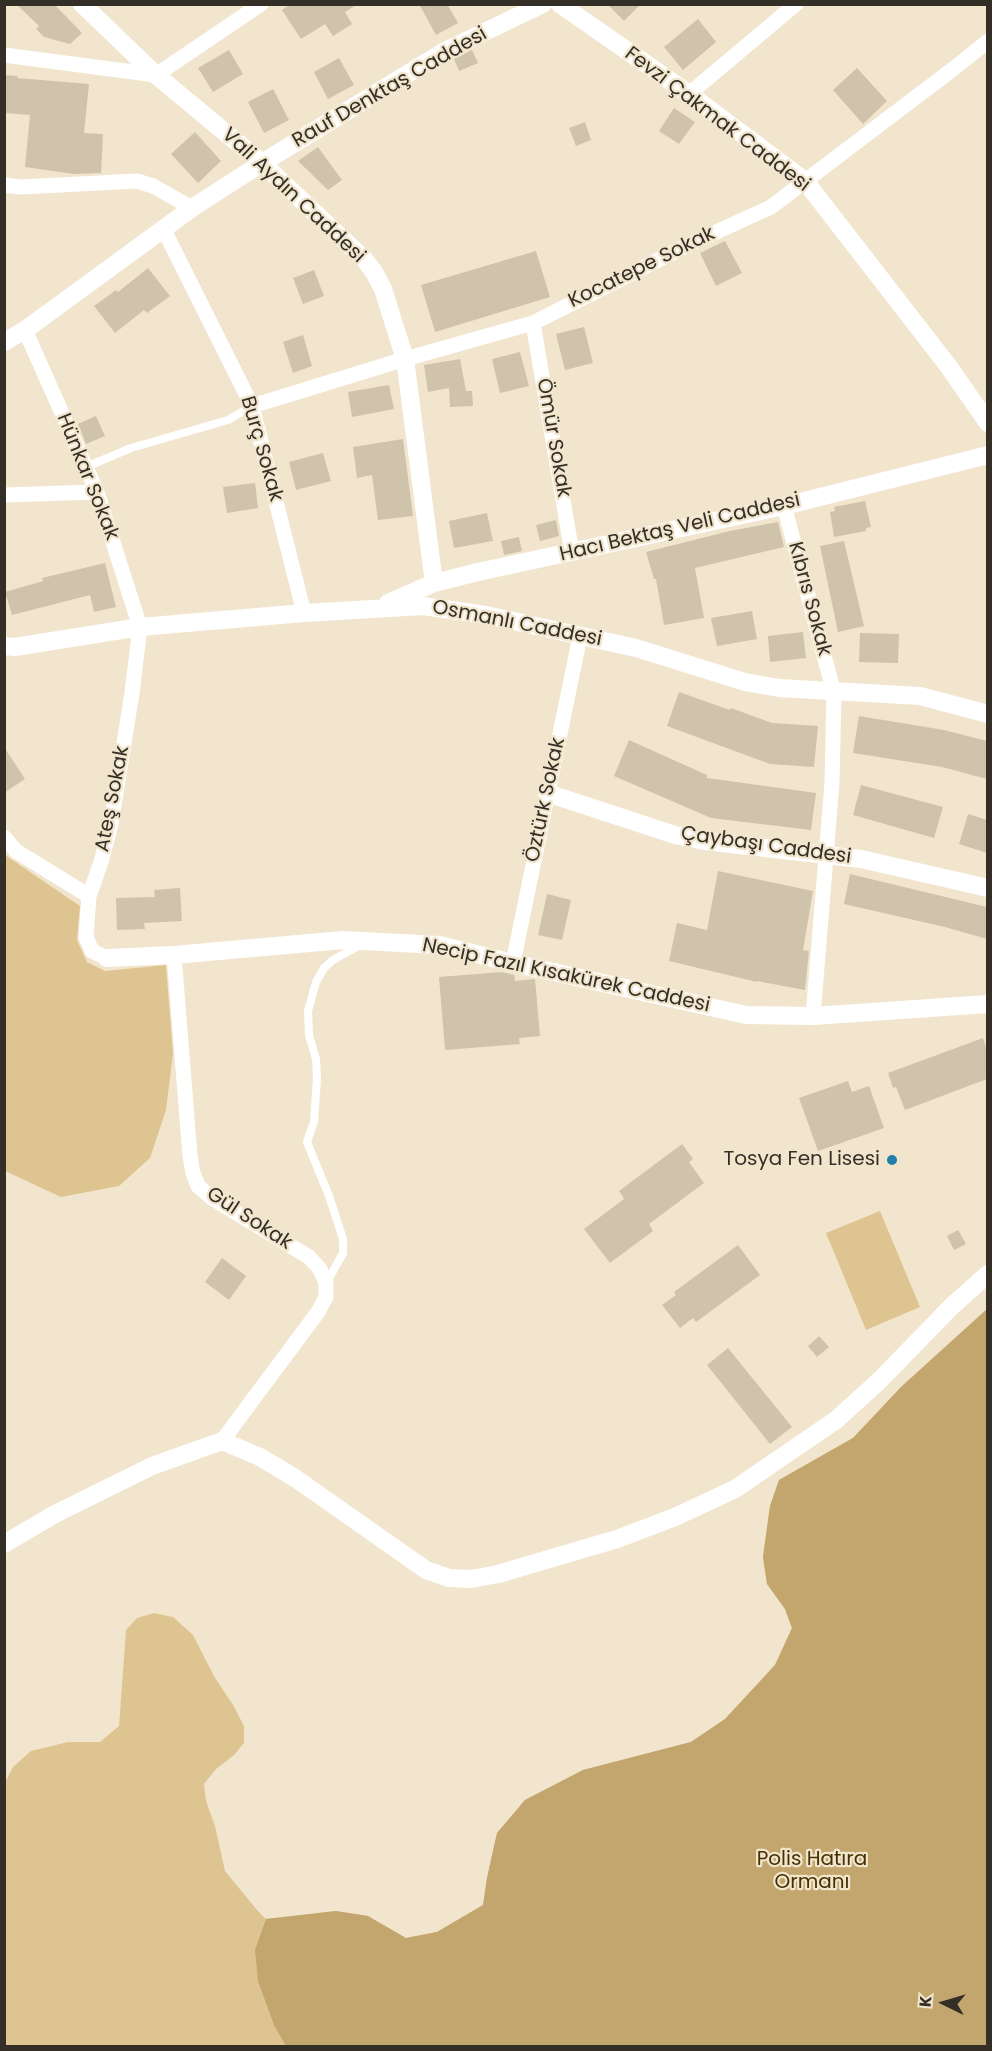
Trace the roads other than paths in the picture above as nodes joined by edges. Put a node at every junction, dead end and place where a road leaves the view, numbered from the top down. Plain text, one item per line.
1 (82, 4) edge
2 (261, 4) edge
3 (543, 4) edge
4 (560, 4) edge
5 (796, 4) edge
6 (987, 40) edge
7 (4, 56) edge
8 (156, 75) junction
9 (689, 94) junction
10 (262, 163) junction
11 (805, 181) junction
12 (4, 185) edge
13 (192, 208) junction
14 (164, 230) junction
15 (533, 323) junction
16 (25, 330) junction
17 (4, 342) edge
18 (405, 359) junction
19 (252, 406) junction
20 (987, 423) edge
21 (987, 455) edge
22 (86, 467) junction
23 (97, 492) junction
24 (4, 495) edge
25 (784, 506) junction
26 (572, 553) junction
27 (434, 583) junction
28 (375, 608) junction
29 (304, 613) junction
30 (140, 627) junction
31 (580, 636) junction
32 (4, 646) edge
33 (834, 693) junction
34 (987, 714) edge
35 (547, 793) junction
36 (4, 837) edge
37 (827, 854) junction
38 (987, 888) edge
39 (89, 896) junction
40 (367, 941) junction
41 (174, 955) junction
42 (107, 958) joint
43 (513, 963) junction
44 (987, 1004) edge
45 (813, 1016) junction
46 (987, 1274) edge
47 (326, 1283) junction
48 (222, 1441) junction
49 (4, 1544) edge

1 - 8 street, Vali Aydın Caddesi
2 - 8 street
3 - 10 street, Rauf Denktaş Caddesi
4 - 9 street, Fevzi Çakmak Caddesi
5 - 9 street
6 - 11 street, Kocatepe Sokak
7 - 8 street
8 - 10 street, Vali Aydın Caddesi
9 - 11 street, Fevzi Çakmak Caddesi
10 - 13 street, Rauf Denktaş Caddesi
10 - 18 street, Vali Aydın Caddesi
11 - 15 street, Kocatepe Sokak
11 - 20 street, Fevzi Çakmak Caddesi
12 - 13 street
13 - 14 street, Rauf Denktaş Caddesi
14 - 16 street, Rauf Denktaş Caddesi
14 - 19 street, Burç Sokak
15 - 18 street, Kocatepe Sokak
15 - 26 street, Ömür Sokak
16 - 17 street, Rauf Denktaş Caddesi
16 - 22 street, Hünkar Sokak
18 - 19 street, Kocatepe Sokak
18 - 27 street, Vali Aydın Caddesi
19 - 22 lane
19 - 29 street, Burç Sokak
21 - 25 street, Hacı Bektaş Veli Caddesi
22 - 23 street, Hünkar Sokak
23 - 24 street
23 - 30 street, Hünkar Sokak
25 - 26 street, Hacı Bektaş Veli Caddesi
25 - 33 street, Kıbrıs Sokak
26 - 27 street, Hacı Bektaş Veli Caddesi
27 - 28 street, Hacı Bektaş Veli Caddesi
28 - 29 street, Osmanlı Caddesi
28 - 31 street, Osmanlı Caddesi
29 - 30 street, Osmanlı Caddesi
30 - 32 street, Osmanlı Caddesi
30 - 39 street, Ateş Sokak
31 - 33 street, Osmanlı Caddesi
31 - 35 street, Öztürk Sokak
33 - 34 street, Osmanlı Caddesi
33 - 37 street, Kıbrıs Sokak
35 - 37 street, Çaybaşı Caddesi
35 - 43 street, Öztürk Sokak
36 - 39 street
37 - 38 street, Çaybaşı Caddesi
37 - 45 street, Kıbrıs Sokak
39 - 42 street, Ateş Sokak
40 - 41 street, Necip Fazıl Kısakürek Caddesi
40 - 43 street, Necip Fazıl Kısakürek Caddesi
40 - 47 lane
41 - 42 street, Necip Fazıl Kısakürek Caddesi
41 - 47 street, Gül Sokak
43 - 45 street, Necip Fazıl Kısakürek Caddesi
44 - 45 street, Necip Fazıl Kısakürek Caddesi
46 - 48 street
47 - 48 street
48 - 49 street

